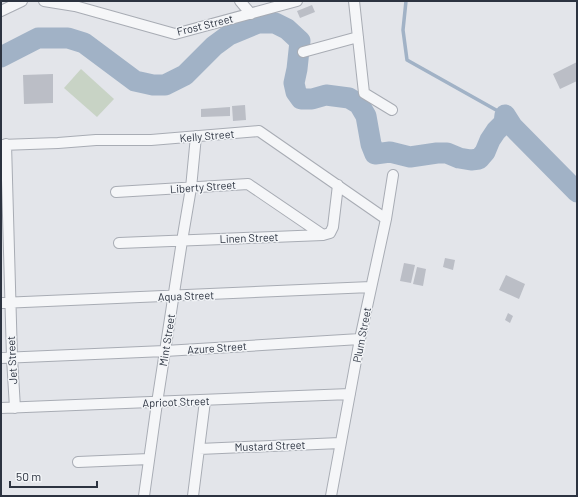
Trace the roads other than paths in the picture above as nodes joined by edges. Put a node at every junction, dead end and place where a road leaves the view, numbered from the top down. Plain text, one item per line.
1 (22, 1) edge
2 (44, 1) edge
3 (240, 1) edge
4 (296, 1) edge
5 (354, 1) edge
6 (74, 4) edge
7 (1, 11) edge
8 (251, 14) junction
9 (358, 37) junction
10 (303, 52) dead end
11 (392, 110) dead end
12 (196, 136) junction
13 (4, 145) edge
14 (393, 175) dead end
15 (338, 185) junction
16 (191, 188) junction
17 (116, 192) dead end
18 (386, 219) junction
19 (323, 235) junction
20 (182, 241) junction
21 (119, 243) dead end
22 (371, 287) junction
23 (174, 296) junction
24 (6, 303) edge
25 (360, 339) junction
26 (165, 351) junction
27 (1, 358) edge
28 (12, 358) junction
29 (350, 394) junction
30 (205, 401) junction
31 (157, 402) junction
32 (1, 408) edge
33 (15, 408) junction
34 (340, 443) junction
35 (199, 449) junction
36 (149, 459) junction
37 (78, 462) dead end
38 (144, 496) edge
39 (193, 496) edge
40 (331, 496) edge

1 - 7 street
2 - 6 street, Frost Street
3 - 8 street
4 - 8 street, Frost Street
5 - 9 street
6 - 8 street, Frost Street
9 - 10 street
9 - 11 street
12 - 13 street, Kelly Street
12 - 15 street, Kelly Street
12 - 16 street, Mint Street
13 - 24 street, Jet Street
14 - 18 street, Plum Street
15 - 18 street, Kelly Street
15 - 19 street
16 - 17 street, Liberty Street
16 - 19 street, Liberty Street
16 - 20 street, Mint Street
18 - 22 street, Plum Street
19 - 20 street, Linen Street
20 - 21 street, Linen Street
20 - 23 street, Mint Street
22 - 23 street, Aqua Street
22 - 25 street, Plum Street
23 - 24 street, Aqua Street
23 - 26 street, Mint Street
24 - 28 street, Jet Street
25 - 26 street, Azure Street
25 - 29 street, Plum Street
26 - 28 street, Azure Street
26 - 31 street, Mint Street
27 - 28 street, Azure Street
28 - 33 street, Jet Street
29 - 30 street, Apricot Street
29 - 34 street, Plum Street
30 - 31 street, Apricot Street
30 - 35 street
31 - 33 street, Apricot Street
31 - 36 street, Mint Street
32 - 33 street, Apricot Street
34 - 35 street, Mustard Street
34 - 40 street, Plum Street
35 - 39 street
36 - 37 street
36 - 38 street, Mint Street

